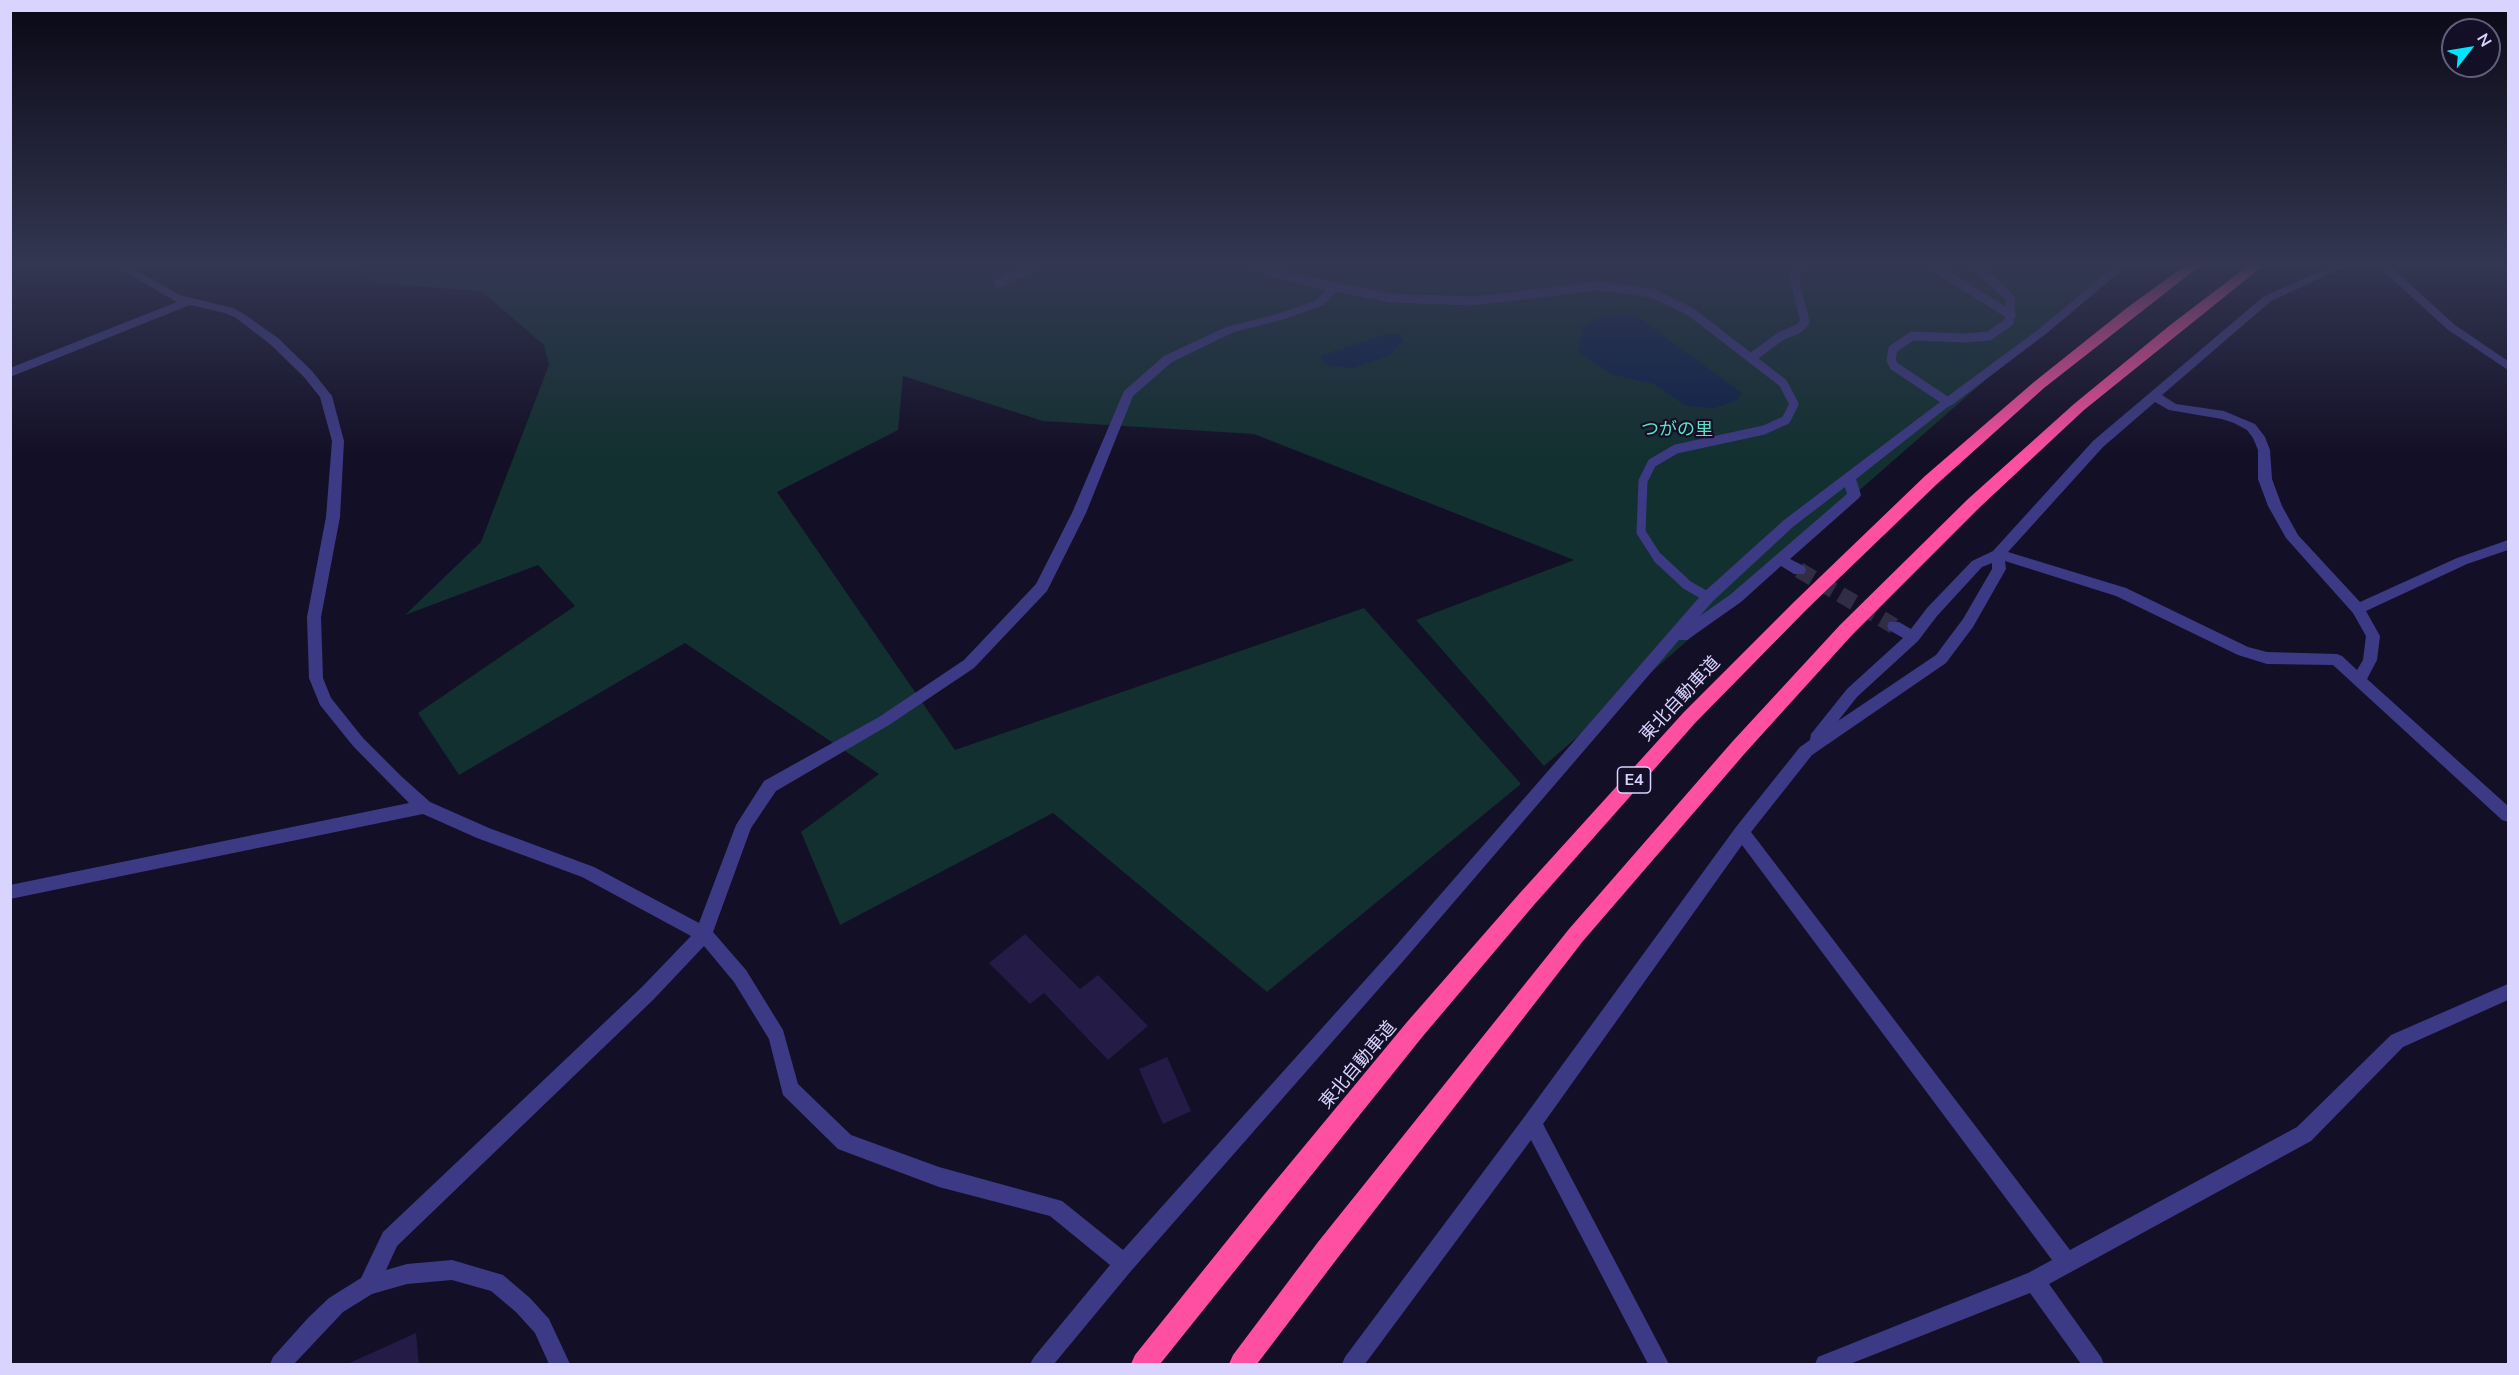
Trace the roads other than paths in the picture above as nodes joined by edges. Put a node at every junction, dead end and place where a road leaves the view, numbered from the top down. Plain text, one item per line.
1 (119, 329) edge
2 (258, 329) edge
3 (1228, 329) edge
4 (1713, 329) edge
5 (1798, 329) edge
6 (1999, 329) edge
7 (2045, 329) edge
8 (2109, 329) edge
9 (2174, 329) edge
10 (2232, 329) edge
11 (2454, 329) edge
12 (1751, 358) junction
13 (2508, 366) edge
14 (10, 373) edge
15 (2155, 396) junction
16 (1948, 402) junction
17 (1849, 478) junction
18 (2508, 545) edge
19 (1998, 554) junction
20 (1780, 559) junction
21 (1799, 570) tunnel mouth
22 (1708, 597) junction
23 (2358, 609) junction
24 (1894, 626) tunnel mouth
25 (1913, 637) junction
26 (1664, 648) junction
27 (2359, 680) junction
28 (1806, 751) junction
29 (424, 807) junction
30 (2508, 815) edge
31 (1742, 832) junction
32 (10, 892) edge
33 (704, 934) junction
34 (2508, 992) edge
35 (1532, 1123) junction
36 (2067, 1263) junction
37 (1124, 1264) junction
38 (2034, 1281) junction
39 (368, 1285) junction
40 (280, 1365) edge
41 (560, 1365) edge
42 (1041, 1365) edge
43 (1144, 1365) edge
44 (1242, 1365) edge
45 (1352, 1365) edge
46 (1659, 1365) edge
47 (1825, 1365) edge
48 (2094, 1365) edge

1 - 14 street
2 - 29 street
3 - 33 street
4 - 12 lane
5 - 12 lane
6 - 16 lane
7 - 16 street
8 - 43 highway, 東北自動車道 / E4
9 - 44 highway
10 - 15 street
11 - 13 street
12 - 22 lane
15 - 19 street
15 - 23 street
16 - 17 street
17 - 20 street
17 - 22 street
18 - 23 street
19 - 25 street
19 - 27 street
19 - 28 street
20 - 21 street
20 - 26 street
22 - 26 street
23 - 27 street
24 - 25 street
25 - 28 street
26 - 37 street
27 - 30 street
28 - 31 street
29 - 32 street
29 - 33 street
31 - 35 street
31 - 36 street
33 - 37 street
33 - 39 street
34 - 36 street
35 - 45 street
35 - 46 street
36 - 38 street
37 - 42 street
38 - 47 street
38 - 48 street
39 - 40 street
39 - 41 street

